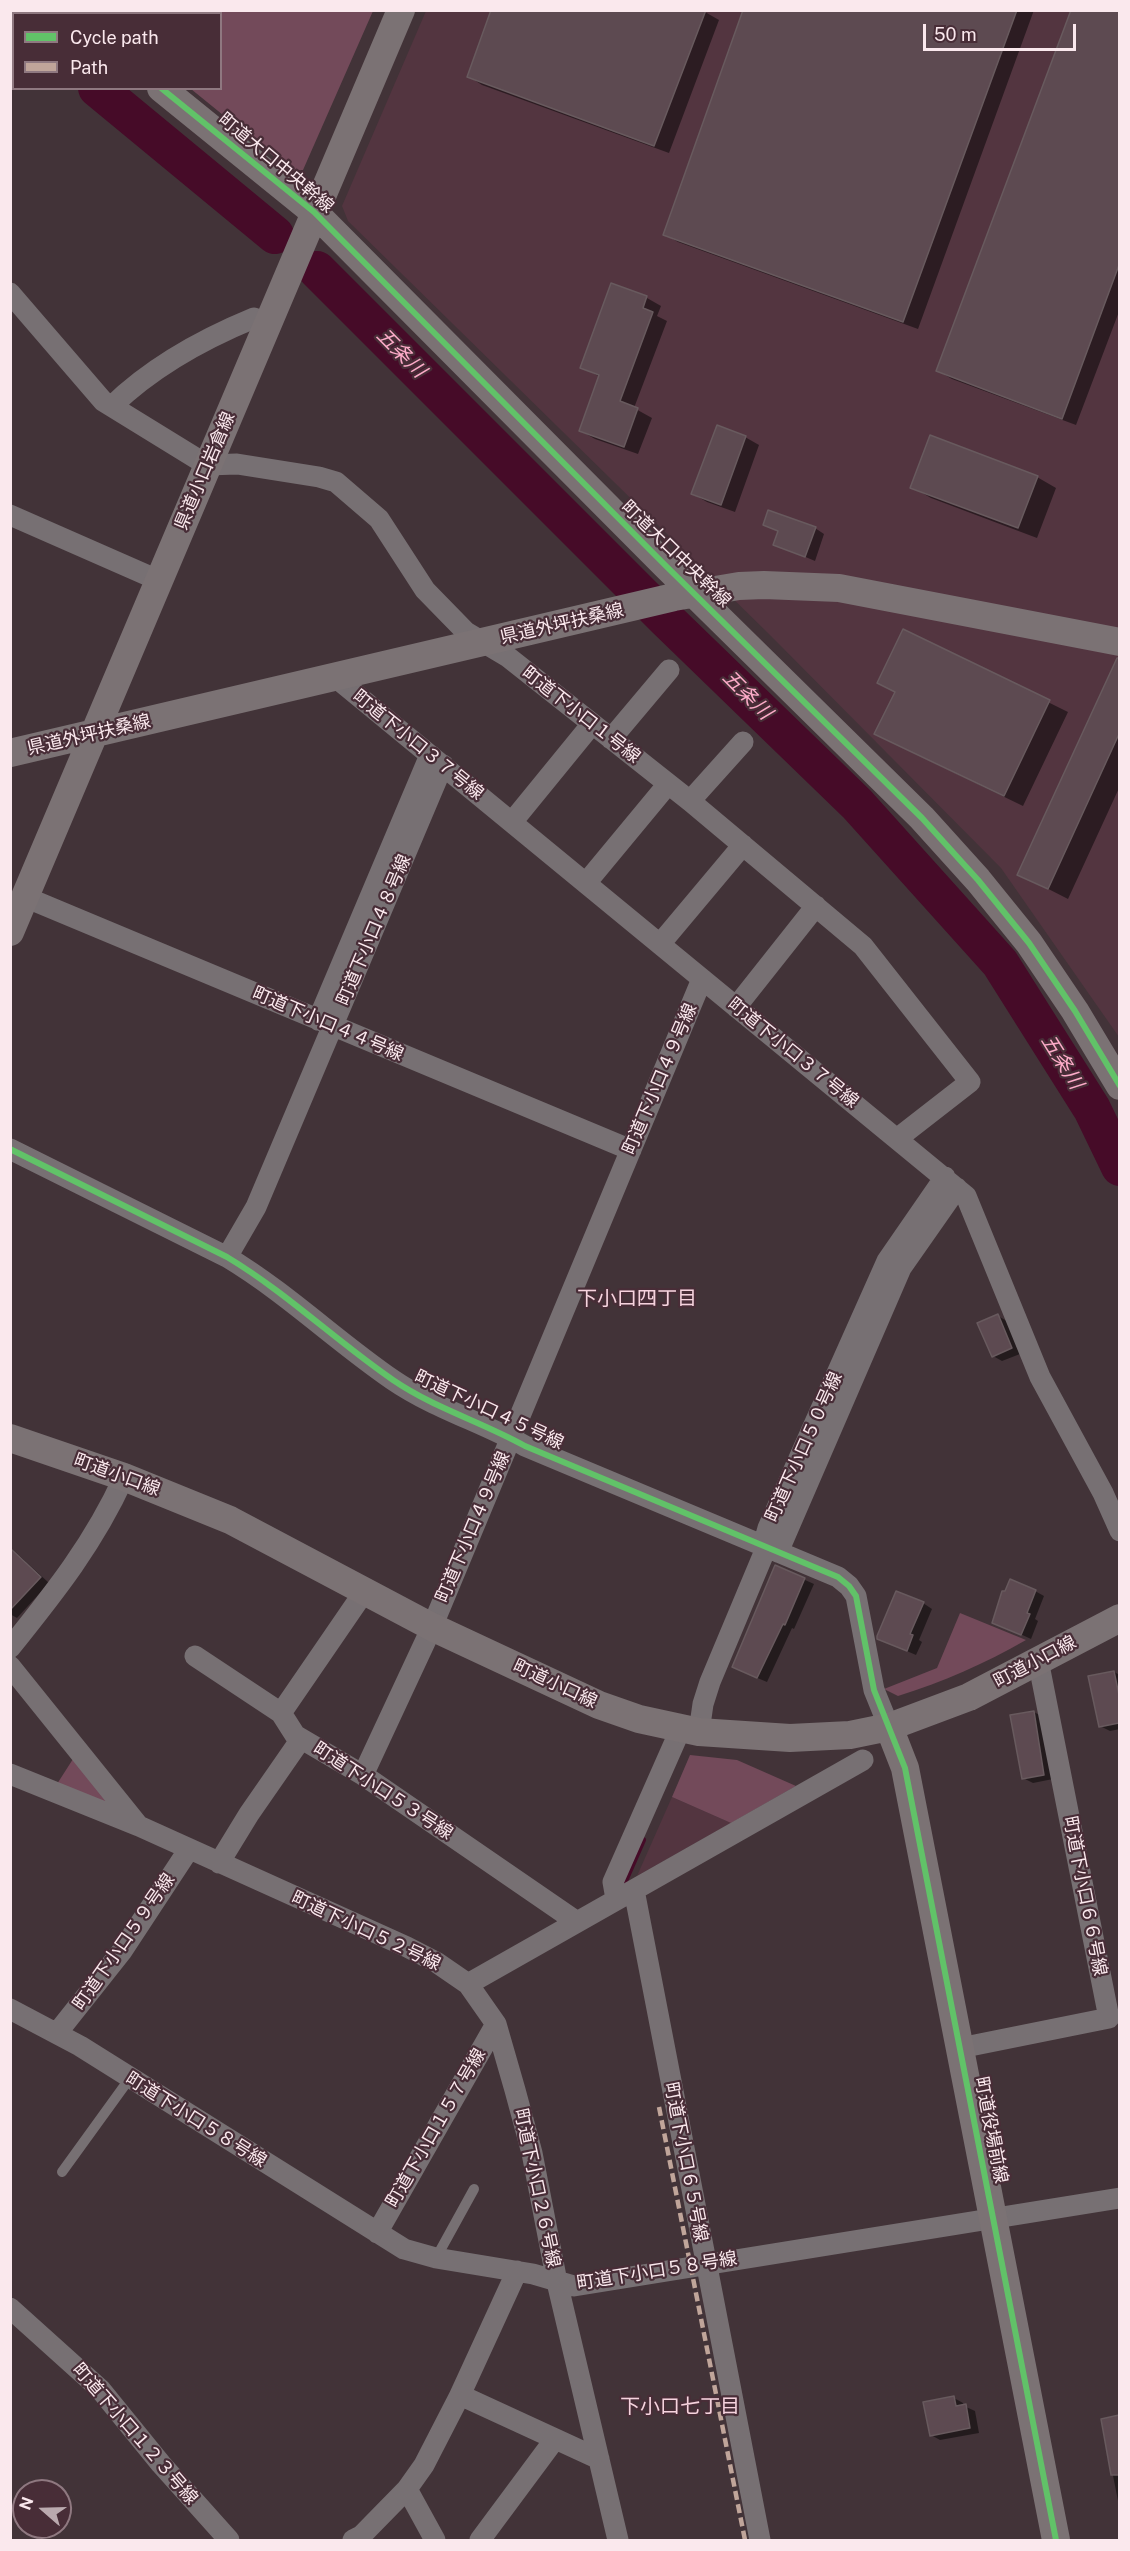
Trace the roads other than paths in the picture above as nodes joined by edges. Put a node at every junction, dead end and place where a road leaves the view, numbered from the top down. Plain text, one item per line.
1 (401, 10) edge
2 (163, 90) edge
3 (310, 221) junction
4 (10, 293) edge
5 (267, 323) junction
6 (112, 406) junction
7 (207, 465) junction
8 (10, 515) edge
9 (158, 580) junction
10 (684, 595) junction
11 (483, 642) junction
12 (1119, 642) edge
13 (669, 670) dead end
14 (335, 677) junction
15 (592, 724) junction
16 (94, 733) junction
17 (611, 739) junction
18 (743, 742) dead end
19 (10, 753) edge
20 (436, 760) junction
21 (668, 784) junction
22 (690, 801) junction
23 (512, 822) junction
24 (743, 845) junction
25 (586, 883) junction
26 (25, 897) junction
27 (816, 906) junction
28 (10, 932) edge
29 (660, 944) junction
30 (702, 979) junction
31 (736, 1007) junction
32 (325, 1023) junction
33 (1119, 1086) edge
34 (898, 1138) junction
35 (10, 1149) edge
36 (631, 1150) junction
37 (951, 1182) junction
38 (227, 1257) junction
39 (10, 1438) edge
40 (511, 1438) junction
41 (124, 1477) junction
42 (1119, 1531) edge
43 (771, 1549) junction
44 (364, 1592) junction
45 (1119, 1618) edge
46 (432, 1627) junction
47 (10, 1648) edge
48 (195, 1656) dead end
49 (1038, 1660) junction
50 (10, 1666) edge
51 (281, 1713) junction
52 (889, 1726) junction
53 (690, 1730) junction
54 (301, 1739) junction
55 (863, 1760) dead end
56 (10, 1774) edge
57 (363, 1775) junction
58 (139, 1826) junction
59 (189, 1849) junction
60 (219, 1863) junction
61 (625, 1895) junction
62 (577, 1922) junction
63 (468, 1984) junction
64 (10, 2009) edge
65 (496, 2024) junction
66 (57, 2033) junction
67 (960, 2048) junction
68 (130, 2078) junction
69 (62, 2172) dead end
70 (474, 2189) dead end
71 (1119, 2198) edge
72 (993, 2218) junction
73 (377, 2233) junction
74 (436, 2258) junction
75 (706, 2264) junction
76 (517, 2271) junction
77 (557, 2282) junction
78 (10, 2308) edge
79 (460, 2395) junction
80 (555, 2439) junction
81 (598, 2459) junction
82 (408, 2489) junction
83 (229, 2541) edge
84 (353, 2541) edge
85 (435, 2541) edge
86 (480, 2541) edge
87 (618, 2541) edge
88 (760, 2541) edge
89 (1056, 2541) edge

1 - 3 street, 県道小口岩倉線
2 - 3 street, 町道大口中央幹線
3 - 5 street, 県道小口岩倉線
3 - 10 street, 町道大口中央幹線
4 - 6 street
5 - 6 street
5 - 7 street, 県道小口岩倉線
6 - 7 street
7 - 9 street, 県道小口岩倉線
7 - 11 street, 町道下小口１号線
8 - 9 street
9 - 16 street, 県道小口岩倉線
10 - 11 street, 県道外坪扶桑線
10 - 12 street, 県道外坪扶桑線
10 - 33 street, 町道大口中央幹線
11 - 14 street, 県道外坪扶桑線
11 - 15 street, 町道下小口１号線
13 - 17 street
14 - 16 street, 県道外坪扶桑線
14 - 20 street, 町道下小口３７号線
15 - 17 street, 町道下小口１号線
15 - 23 street
16 - 19 street, 県道外坪扶桑線
16 - 26 street, 県道小口岩倉線
17 - 21 street, 町道下小口１号線
18 - 22 street
20 - 23 street, 町道下小口３７号線
20 - 32 street, 町道下小口４８号線
21 - 22 street, 町道下小口１号線
21 - 25 street
22 - 24 street, 町道下小口１号線
23 - 25 street, 町道下小口３７号線
24 - 27 street, 町道下小口１号線
24 - 29 street
25 - 29 street, 町道下小口３７号線
26 - 28 street, 県道小口岩倉線
26 - 32 street, 町道下小口４４号線
27 - 31 street
27 - 34 street, 町道下小口１号線
29 - 30 street, 町道下小口３７号線
30 - 31 street, 町道下小口３７号線
30 - 36 street, 町道下小口４９号線
31 - 34 street, 町道下小口３７号線
32 - 36 street, 町道下小口４４号線
32 - 38 street, 町道下小口４８号線
34 - 37 street, 町道下小口３７号線
35 - 38 street, 町道下小口４５号線
36 - 40 street, 町道下小口４９号線
37 - 42 street, 町道下小口３７号線
37 - 43 street
37 - 43 street, 町道下小口５０号線
38 - 40 street, 町道下小口４５号線
39 - 41 street, 町道小口線
40 - 43 street, 町道下小口４５号線
40 - 46 street, 町道下小口４９号線
41 - 44 street, 町道小口線
41 - 47 street
43 - 52 street, 町道下小口４５号線
43 - 53 street, 町道下小口５０号線
44 - 46 street, 町道小口線
44 - 51 street
45 - 49 street, 町道小口線
46 - 53 street, 町道小口線
46 - 57 street, 町道下小口４９号線
48 - 51 street, 町道下小口５３号線
49 - 52 street, 町道小口線
49 - 67 street, 町道下小口６６号線
50 - 58 street
51 - 54 street, 町道下小口５３号線
52 - 53 street, 町道小口線
52 - 67 street, 町道役場前線
53 - 61 street, 町道下小口５０号線
54 - 57 street, 町道下小口５３号線
54 - 60 street
55 - 61 street
56 - 58 street, 町道下小口５２号線
57 - 62 street, 町道下小口５３号線
58 - 59 street, 町道下小口５２号線
59 - 60 street, 町道下小口５２号線
59 - 66 street, 町道下小口５９号線
60 - 63 street, 町道下小口５２号線
61 - 62 street
61 - 75 street, 町道下小口６５号線
62 - 63 street
63 - 65 street, 町道下小口２６号線
64 - 66 street, 町道下小口５８号線
65 - 73 street, 町道下小口１５７号線
65 - 77 street, 町道下小口２６号線
66 - 68 street, 町道下小口５８号線
67 - 72 street, 町道役場前線
68 - 69 lane
68 - 73 street, 町道下小口５８号線
70 - 74 lane
71 - 72 street, 町道下小口５８号線
72 - 75 street, 町道下小口５８号線
72 - 89 street, 町道役場前線
73 - 74 street, 町道下小口５８号線
74 - 76 street, 町道下小口５８号線
75 - 77 street, 町道下小口５８号線
75 - 88 street, 町道下小口６５号線
76 - 77 street, 町道下小口５８号線
76 - 79 street
77 - 81 street, 町道下小口２６号線
78 - 83 street, 町道下小口１２３号線
79 - 80 street
79 - 82 street
80 - 81 street
80 - 86 street
81 - 87 street, 町道下小口２６号線
82 - 84 street
82 - 85 street

